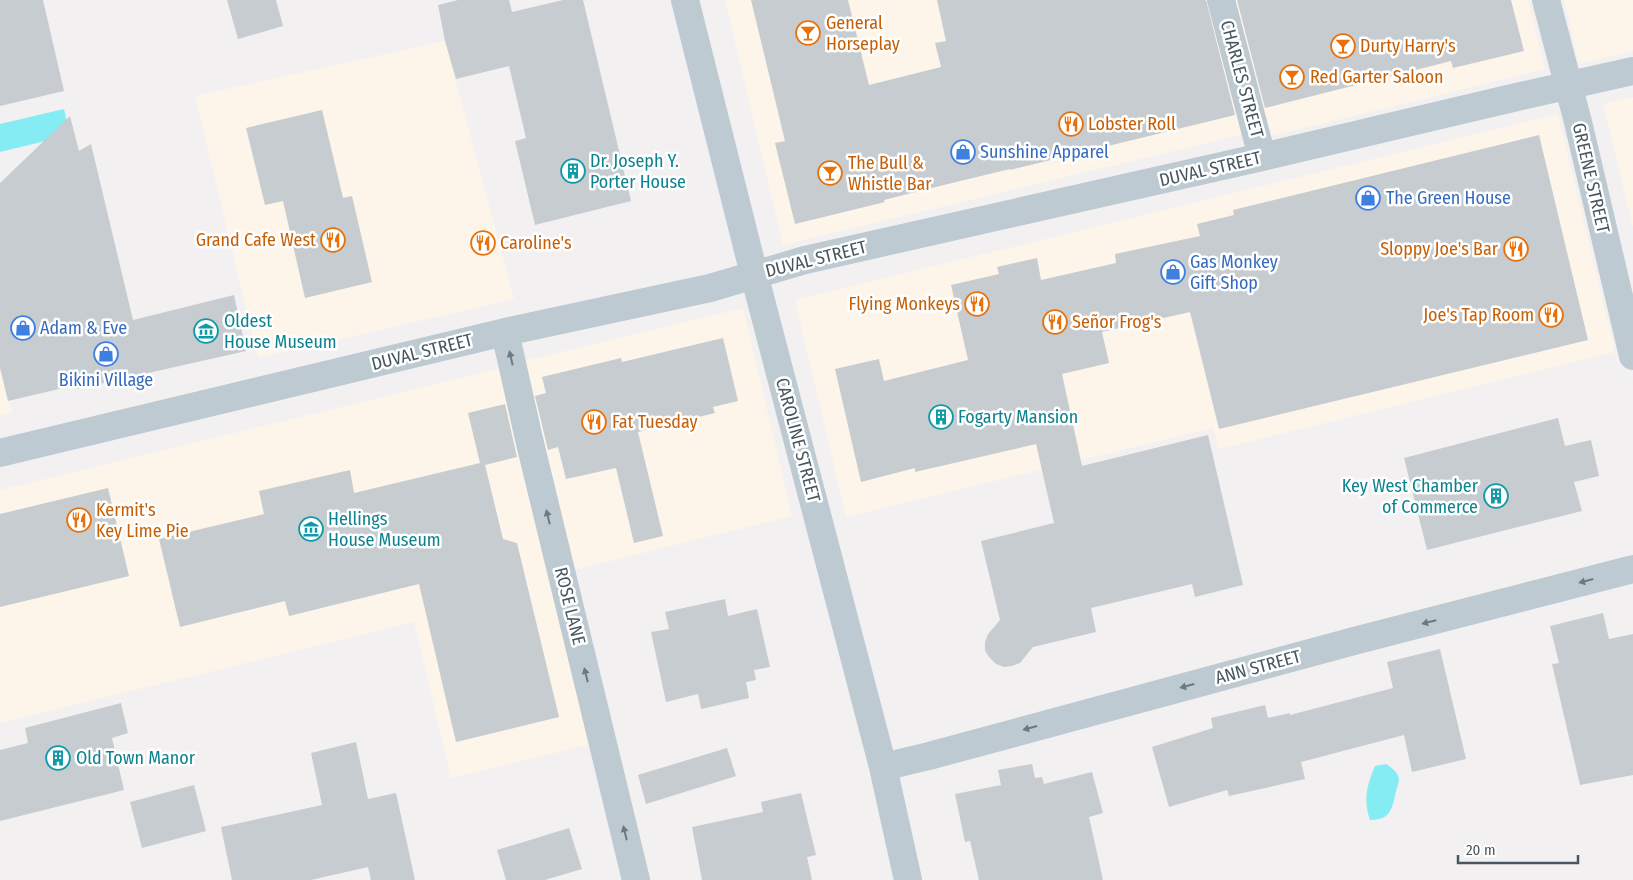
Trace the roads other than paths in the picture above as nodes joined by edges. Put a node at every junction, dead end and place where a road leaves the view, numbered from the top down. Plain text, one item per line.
1 (685, 0) edge
2 (1221, 0) edge
3 (1546, 0) edge
4 (1633, 71) edge
5 (1568, 86) junction
6 (1262, 157) junction
7 (754, 274) junction
8 (1629, 319) edge
9 (506, 332) junction
10 (1633, 356) edge
11 (0, 454) edge
12 (1633, 568) edge
13 (883, 767) junction
14 (636, 880) edge
15 (908, 880) edge

1 - 7 street, CAROLINE STREET
2 - 6 street, CHARLES STREET
3 - 5 street, GREENE STREET
4 - 5 street, DUVAL STREET
5 - 6 street, DUVAL STREET
5 - 8 street, GREENE STREET
6 - 7 street, DUVAL STREET
7 - 9 street, DUVAL STREET
7 - 13 street, CAROLINE STREET
8 - 10 street, GREENE STREET
9 - 11 street, DUVAL STREET
14 -> 9 street, ROSE LANE
12 -> 13 street, ANN STREET
13 - 15 street, CAROLINE STREET

